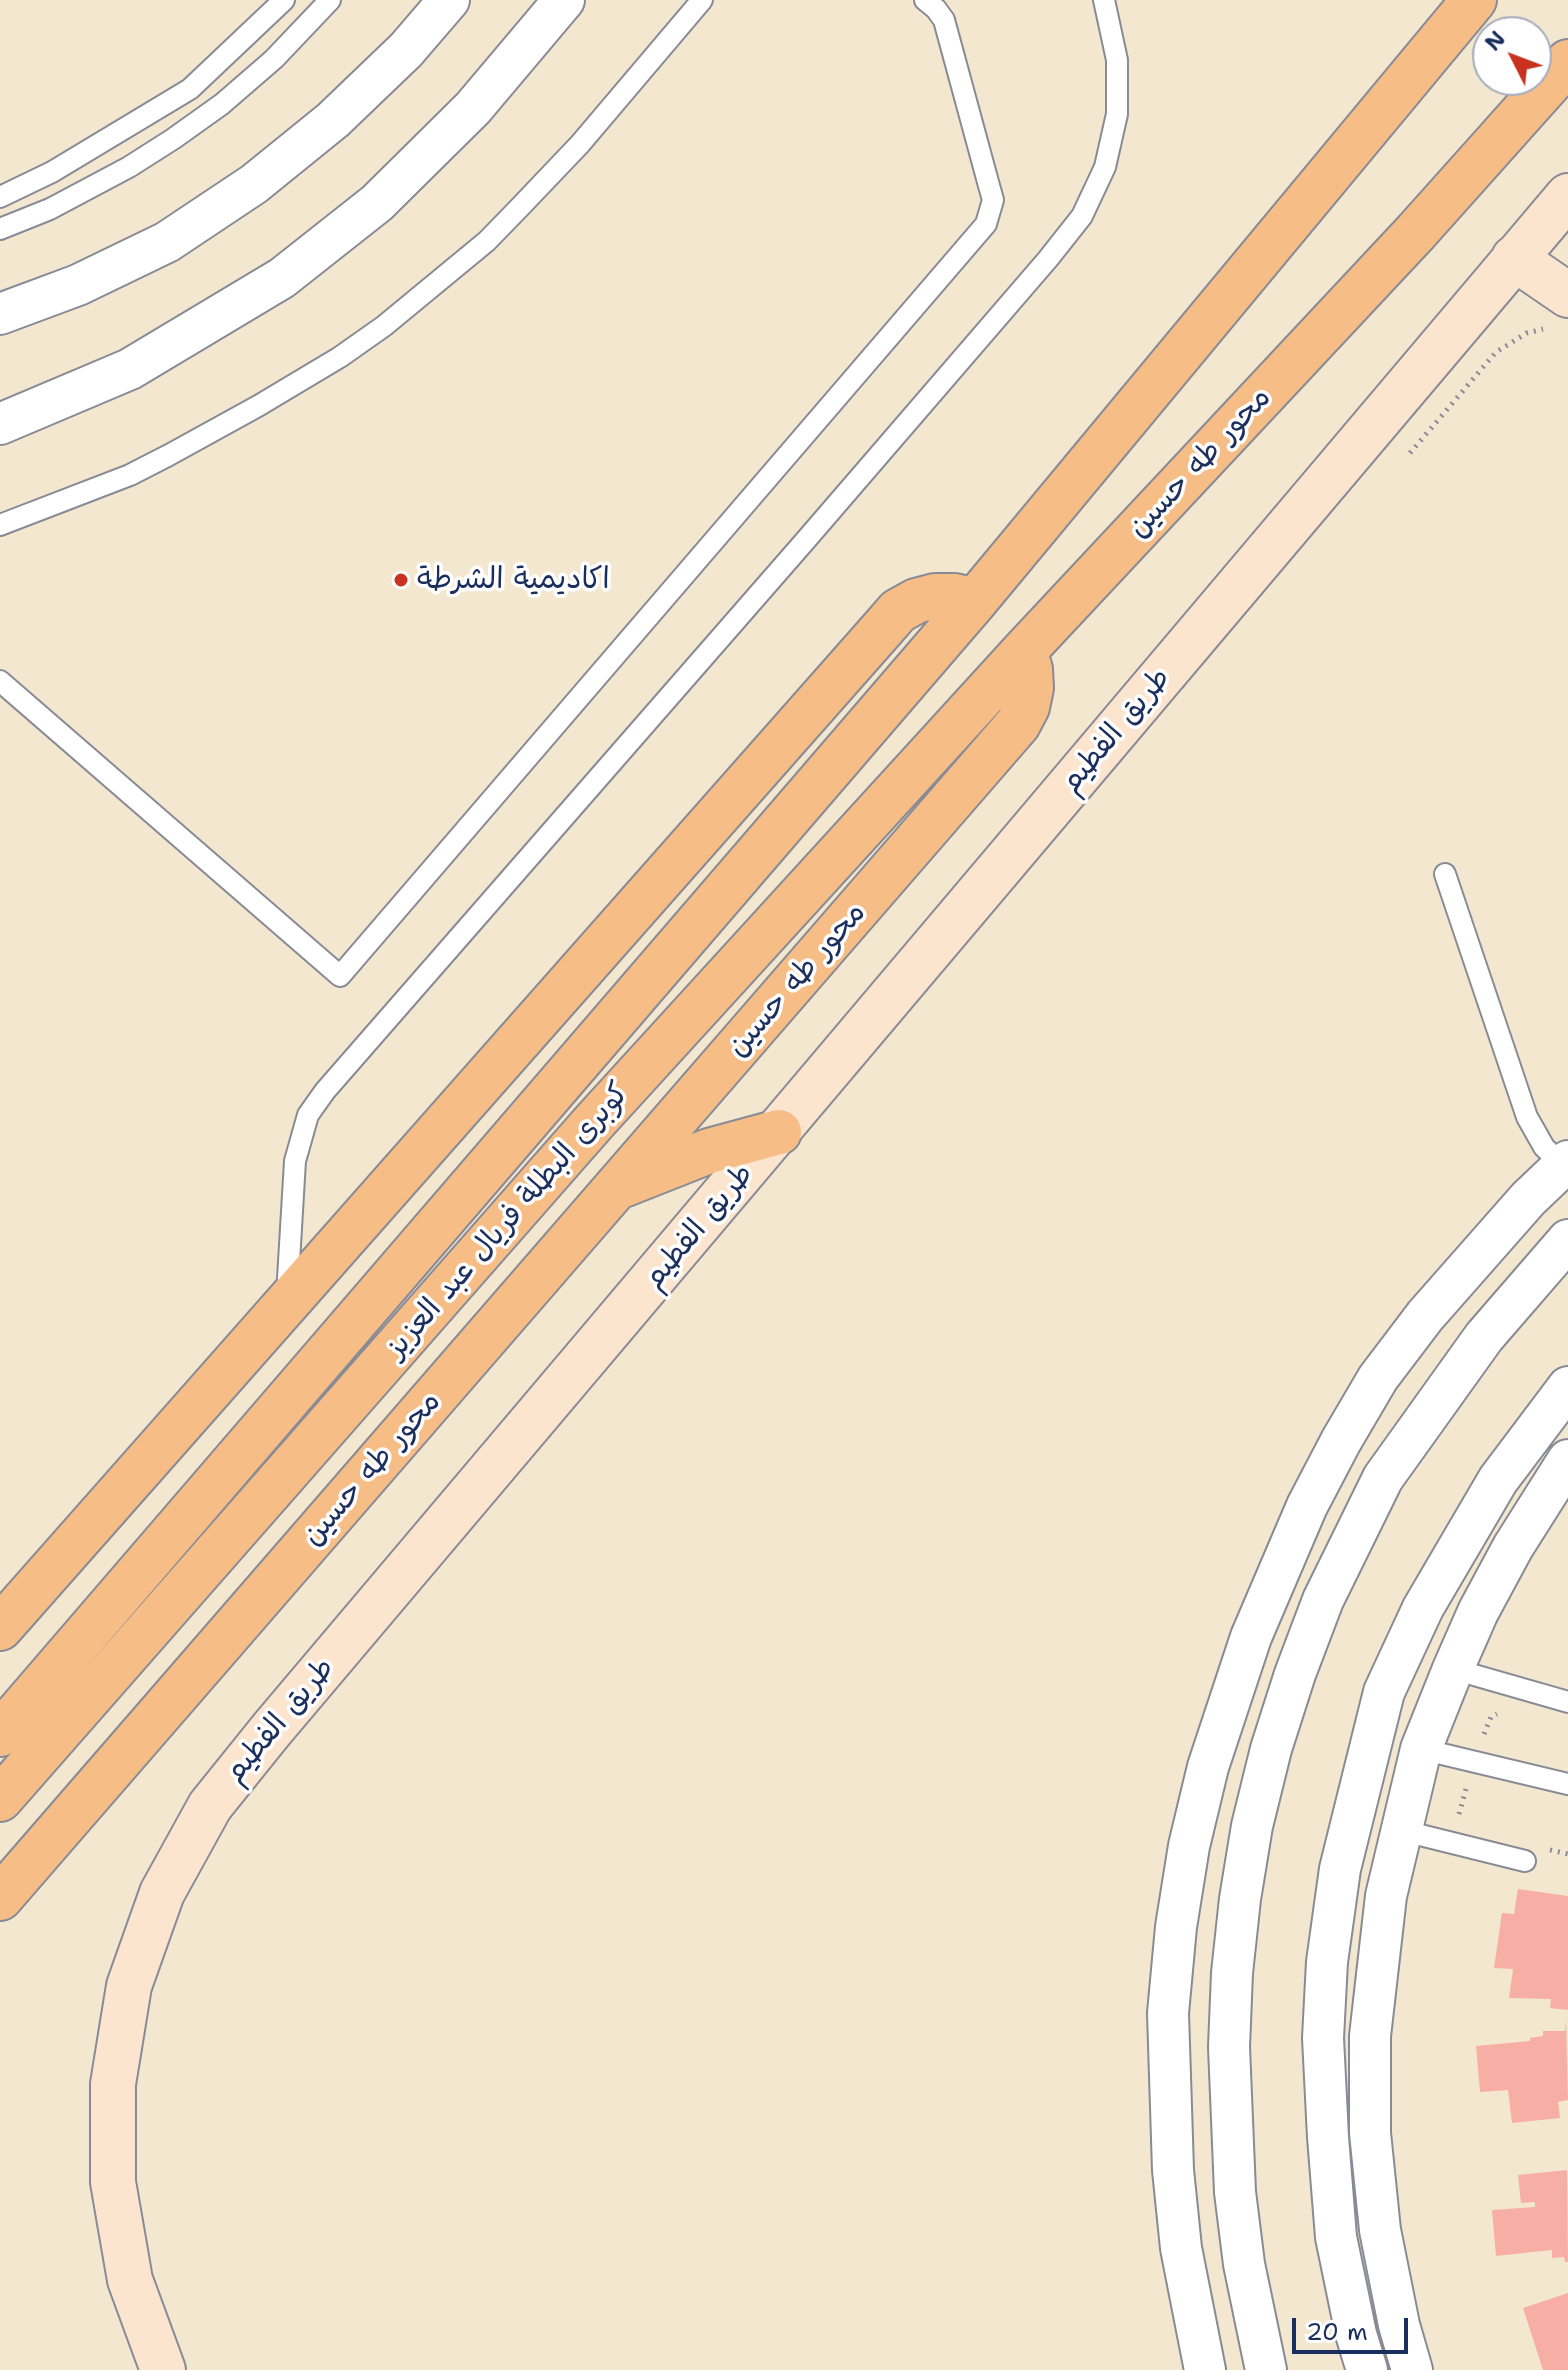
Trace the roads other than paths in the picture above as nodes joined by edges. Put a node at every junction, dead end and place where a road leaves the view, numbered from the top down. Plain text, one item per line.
1 (284, 0) edge
2 (330, 0) edge
3 (449, 0) edge
4 (564, 0) edge
5 (702, 0) edge
6 (925, 0) edge
7 (1104, 0) edge
8 (1474, 0) edge
9 (1568, 62) edge
10 (1568, 196) edge
11 (0, 197) edge
12 (0, 229) edge
13 (1514, 258) junction
14 (1568, 295) edge
15 (0, 314) edge
16 (0, 424) edge
17 (0, 525) edge
18 (975, 601) junction
19 (1024, 651) junction
20 (0, 681) edge
21 (1445, 874) dead end
22 (779, 1132) junction
23 (1565, 1164) edge
24 (617, 1187) junction
25 (1568, 1240) edge
26 (287, 1302) junction
27 (1568, 1387) edge
28 (1568, 1460) edge
29 (1307, 1506) junction
30 (1471, 1523) junction
31 (1356, 1528) junction
32 (1513, 1547) junction
33 (0, 1628) edge
34 (1453, 1669) junction
35 (1568, 1702) edge
36 (0, 1734) edge
37 (1421, 1749) junction
38 (1568, 1784) edge
39 (0, 1799) edge
40 (1400, 1830) junction
41 (1525, 1861) dead end
42 (0, 1898) edge
43 (1327, 1962) junction
44 (1375, 1969) junction
45 (163, 2370) edge
46 (1205, 2370) edge
47 (1266, 2370) edge
48 (1367, 2370) edge
49 (1412, 2370) edge

1 - 11 lane
2 - 12 lane
3 - 15 street
4 - 16 street
5 - 17 lane
6 - 20 lane
7 - 26 lane
8 - 18 main road
9 - 19 main road, محور طه حسين
10 - 13 street, طريق الفطيم
13 - 14 street
13 - 22 street, طريق الفطيم
18 - 26 main road
18 - 36 main road, كوبرى البطلة فريال عبد العزيز
19 - 24 main road, محور طه حسين
19 - 39 main road, كوبرى البطلة فريال عبد العزيز
21 - 23 lane
22 - 24 main road
22 - 45 street, طريق الفطيم
23 - 29 street
24 - 42 main road, محور طه حسين
25 - 31 street
26 - 33 main road
27 - 30 street
28 - 32 street
29 - 31 street
29 - 46 street
30 - 32 street
30 - 43 street
31 - 47 street
32 - 34 street
34 - 35 lane
34 - 37 street
37 - 38 lane
37 - 40 street
40 - 41 lane
40 - 44 street
43 - 44 street
43 - 48 street
44 - 49 street

